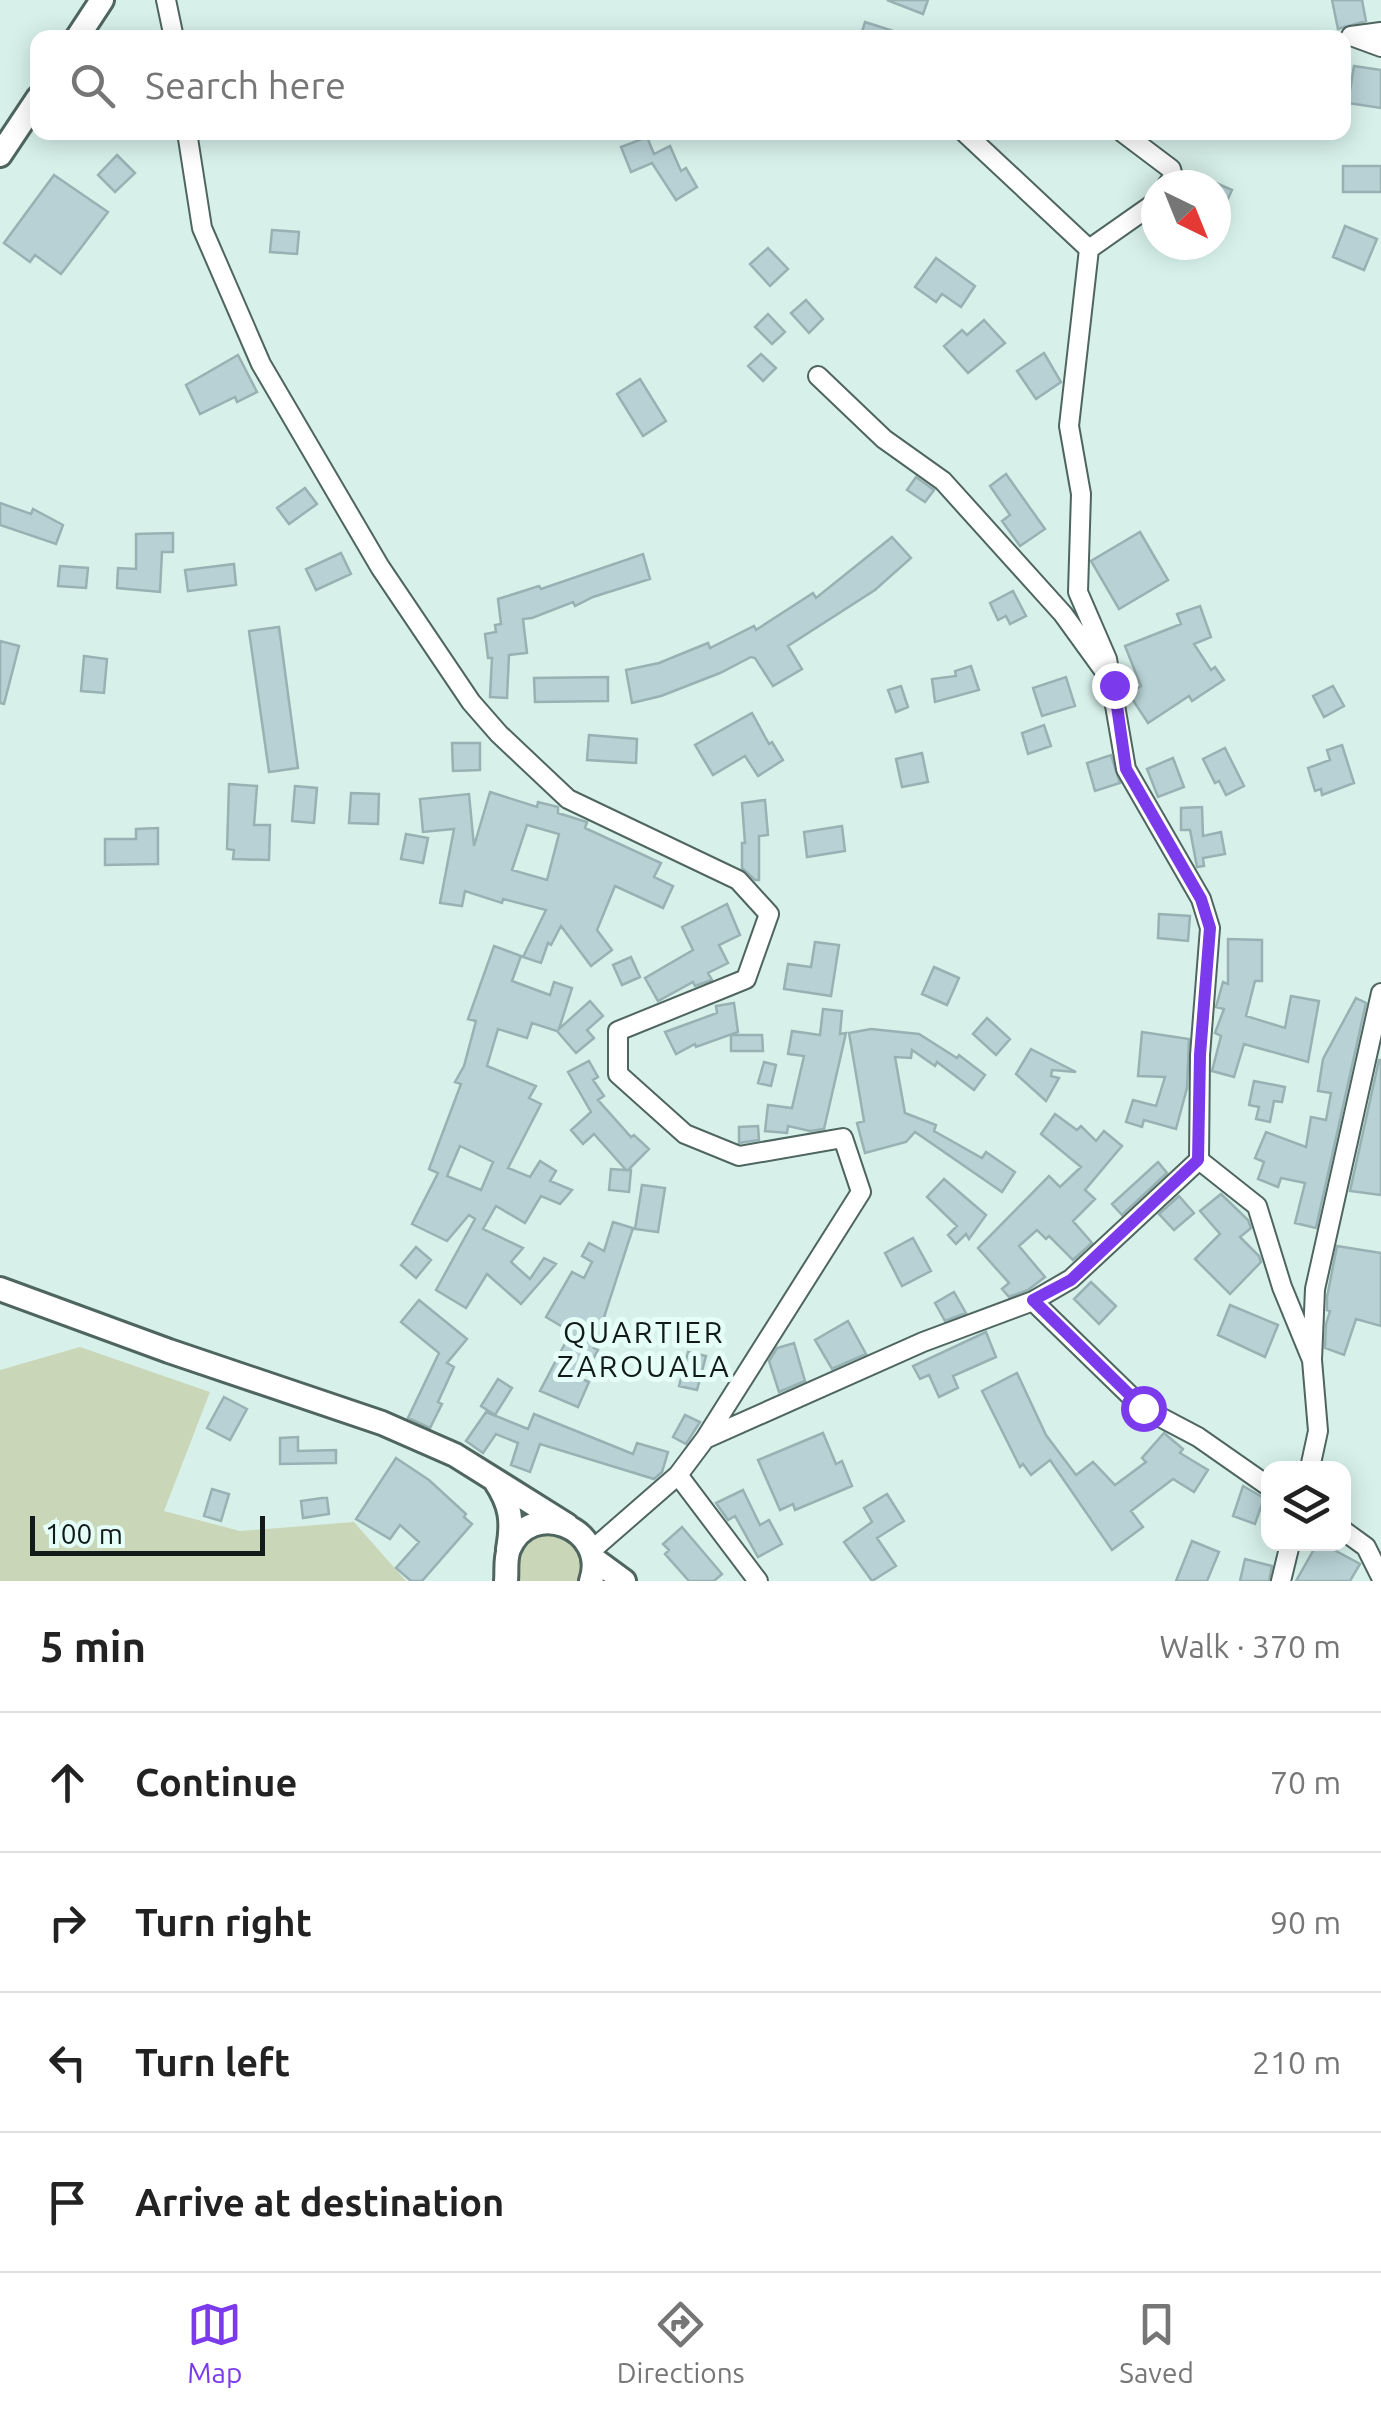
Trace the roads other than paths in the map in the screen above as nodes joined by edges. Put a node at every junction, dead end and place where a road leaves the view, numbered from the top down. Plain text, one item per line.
1 (102, 0) edge
2 (166, 0) edge
3 (83, 30) edge
4 (172, 30) edge
5 (1381, 32) edge
6 (1351, 36) edge
7 (1351, 36) edge
8 (1381, 47) edge
9 (30, 110) edge
10 (188, 140) edge
11 (972, 140) edge
12 (1133, 140) edge
13 (0, 155) edge
14 (1171, 170) edge
15 (1141, 213) edge
16 (1089, 250) junction
17 (818, 376) dead end
18 (1114, 685) junction
19 (1381, 993) edge
20 (1198, 1160) junction
21 (0, 1289) edge
22 (1033, 1300) junction
23 (1312, 1360) junction
24 (704, 1439) junction
25 (1311, 1461) edge
26 (678, 1475) junction
27 (494, 1478) junction
28 (1261, 1481) edge
29 (567, 1524) junction
30 (1351, 1536) edge
31 (1288, 1551) edge
32 (592, 1564) edge
33 (507, 1574) edge
34 (1381, 1576) edge
35 (624, 1581) edge
36 (758, 1581) edge
37 (1281, 1581) edge

1 - 3 street
2 - 4 street
5 - 6 street
7 - 8 street
9 - 13 street
10 - 24 street
11 - 16 street
12 - 14 street
15 - 16 street
16 - 18 street
17 - 18 street
18 - 20 street
19 - 23 street
20 - 22 street
20 - 23 street
21 - 27 street
22 - 24 street
22 - 28 street
23 - 25 street
24 - 26 street
26 - 32 street
26 - 36 street
27 - 29 street
27 - 33 street
29 - 32 street
29 - 33 street
30 - 34 street
31 - 37 street
32 - 35 street

